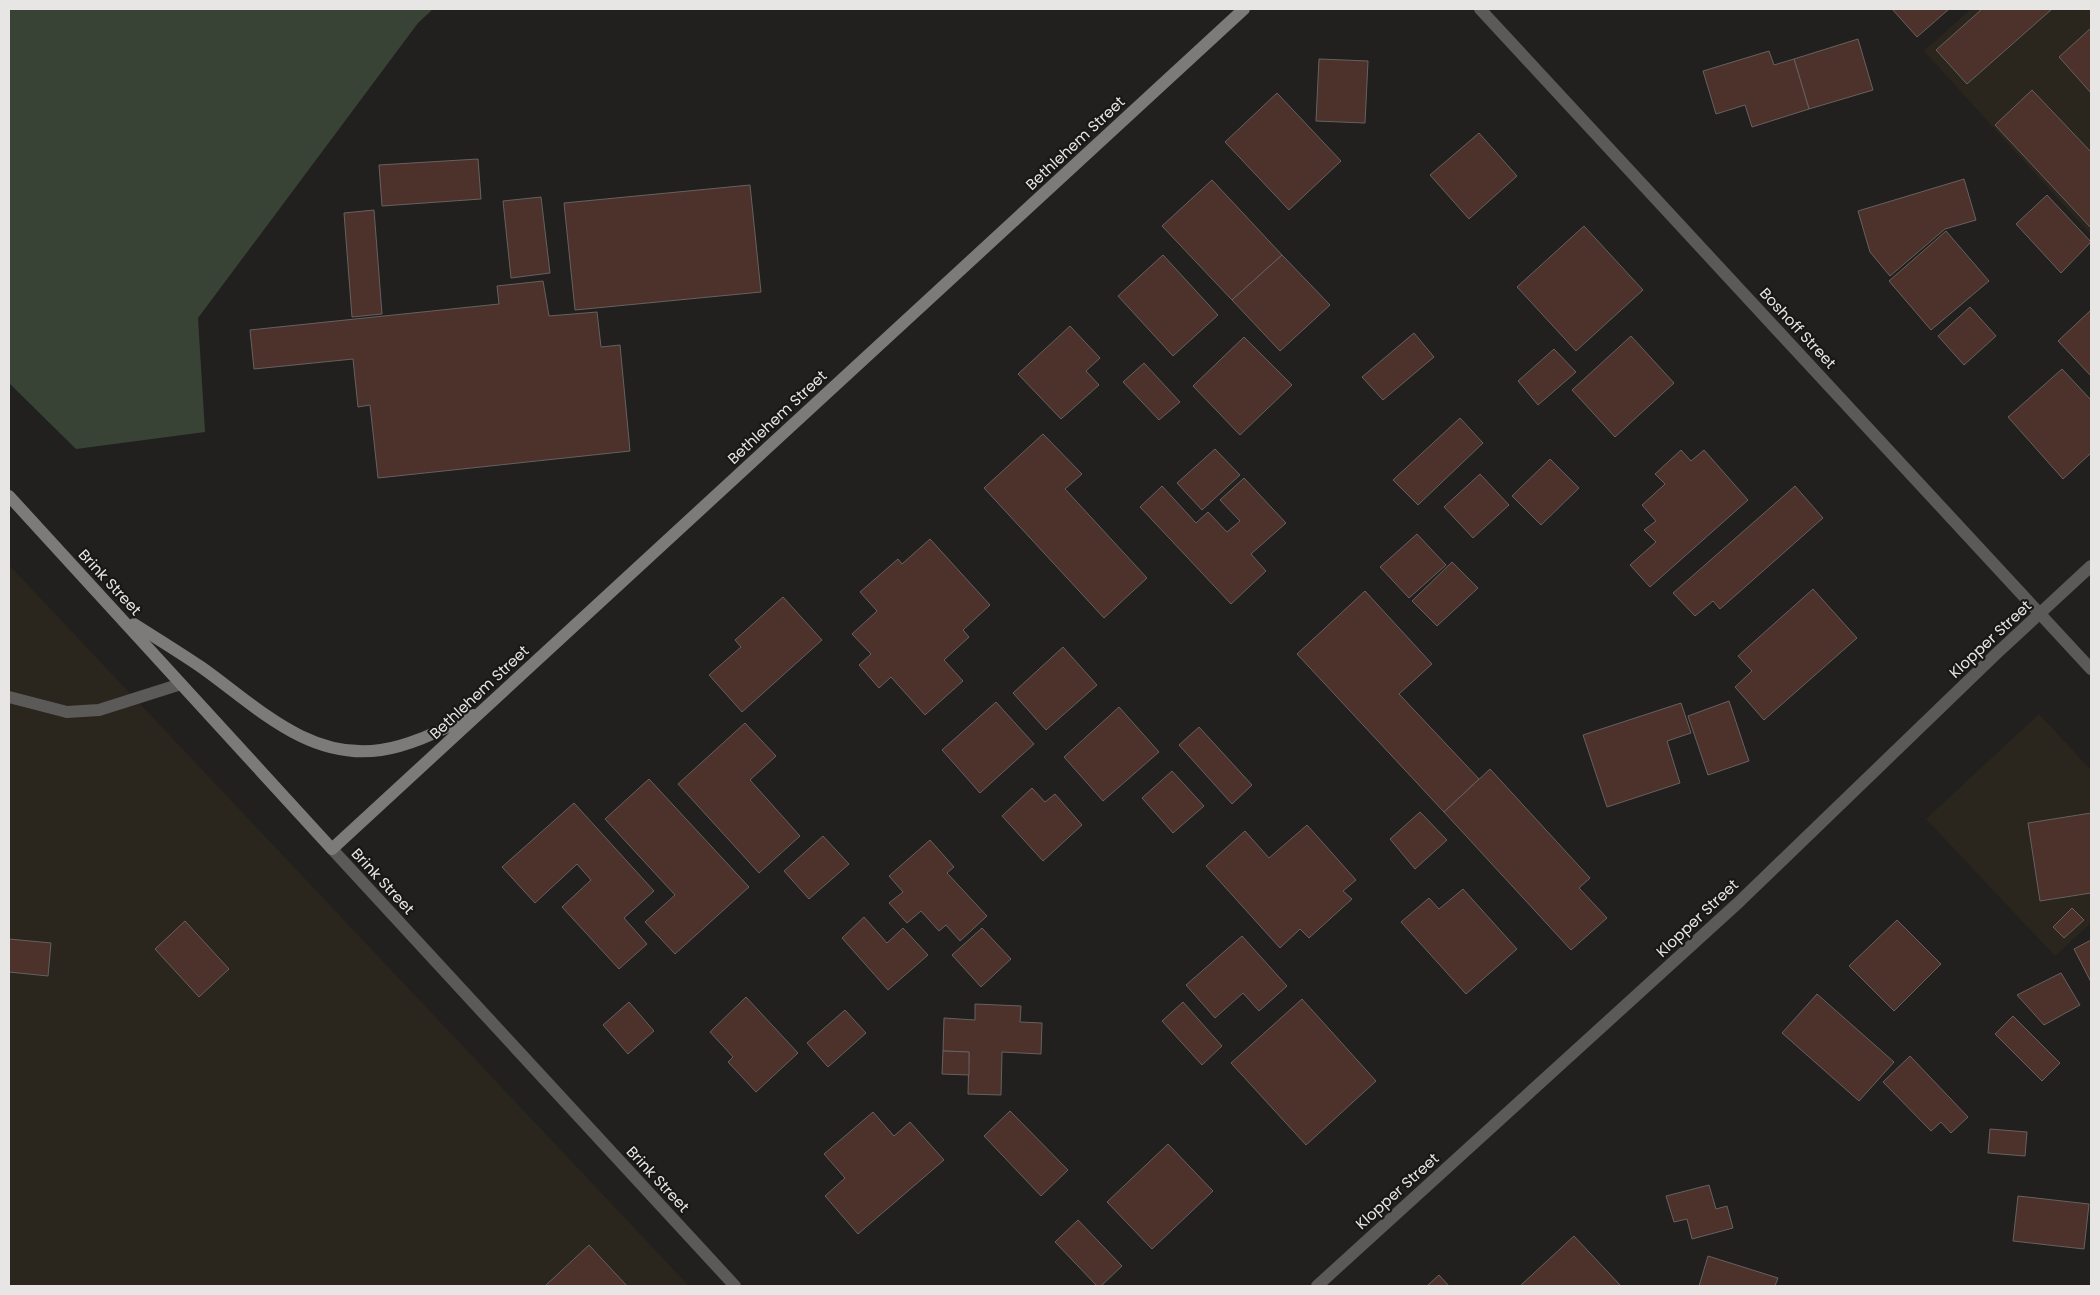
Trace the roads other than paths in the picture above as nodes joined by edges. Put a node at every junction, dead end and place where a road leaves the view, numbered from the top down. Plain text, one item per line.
1 (1244, 9) edge
2 (1480, 9) edge
3 (9, 496) edge
4 (2091, 566) edge
5 (2041, 614) junction
6 (119, 615) junction
7 (2091, 669) edge
8 (181, 684) junction
9 (9, 697) edge
10 (483, 710) junction
11 (332, 849) junction
12 (735, 1286) edge
13 (1317, 1286) edge

1 - 10 main road, Bethlehem Street
2 - 5 street, Boshoff Street
3 - 6 main road, Brink Street
4 - 5 street, Klopper Street
5 - 7 street, Boshoff Street
5 - 13 street, Klopper Street
6 - 8 main road, Brink Street
6 - 10 main road
8 - 9 street
8 - 11 main road, Brink Street
10 - 11 main road, Bethlehem Street
11 - 12 street, Brink Street

